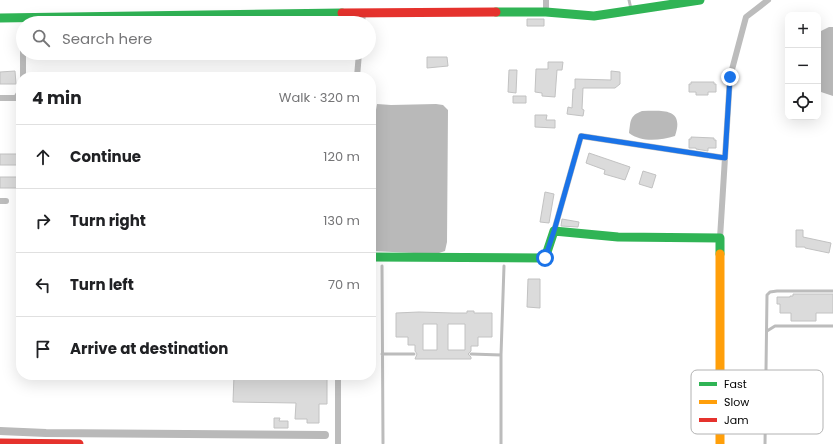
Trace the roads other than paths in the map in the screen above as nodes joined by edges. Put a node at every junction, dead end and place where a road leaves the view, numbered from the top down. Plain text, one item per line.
1 (546, 0) edge
2 (629, 0) edge
3 (700, 0) edge
4 (768, 0) edge
5 (632, 10) junction
6 (546, 12) junction
7 (363, 13) junction
8 (218, 16) edge
9 (363, 16) edge
10 (0, 18) edge
11 (16, 19) edge
12 (23, 60) edge
13 (358, 60) edge
14 (23, 72) edge
15 (357, 72) edge
16 (0, 98) edge
17 (16, 98) edge
18 (725, 158) junction
19 (554, 231) junction
20 (720, 238) junction
21 (376, 257) edge
22 (382, 266) dead end
23 (504, 266) dead end
24 (833, 291) edge
25 (833, 326) edge
26 (767, 331) junction
27 (382, 354) junction
28 (414, 354) dead end
29 (471, 354) dead end
30 (501, 355) junction
31 (720, 370) edge
32 (766, 370) edge
33 (338, 380) edge
34 (765, 434) edge
35 (0, 443) edge
36 (79, 444) edge
37 (338, 444) edge
38 (383, 444) edge
39 (501, 444) edge
40 (765, 444) edge

1 - 6 street
2 - 5 lane
3 - 5 street
4 - 18 street
5 - 6 street
6 - 7 street
7 - 8 street
7 - 9 street
10 - 11 street
12 - 14 street
13 - 15 street
16 - 17 street
18 - 19 street
18 - 20 street
19 - 20 street
19 - 21 street
20 - 31 street
22 - 27 lane
23 - 30 lane
24 - 26 lane
25 - 26 lane
26 - 32 lane
27 - 28 lane
27 - 38 lane
29 - 30 lane
30 - 39 lane
33 - 37 street
34 - 40 lane
35 - 36 street

